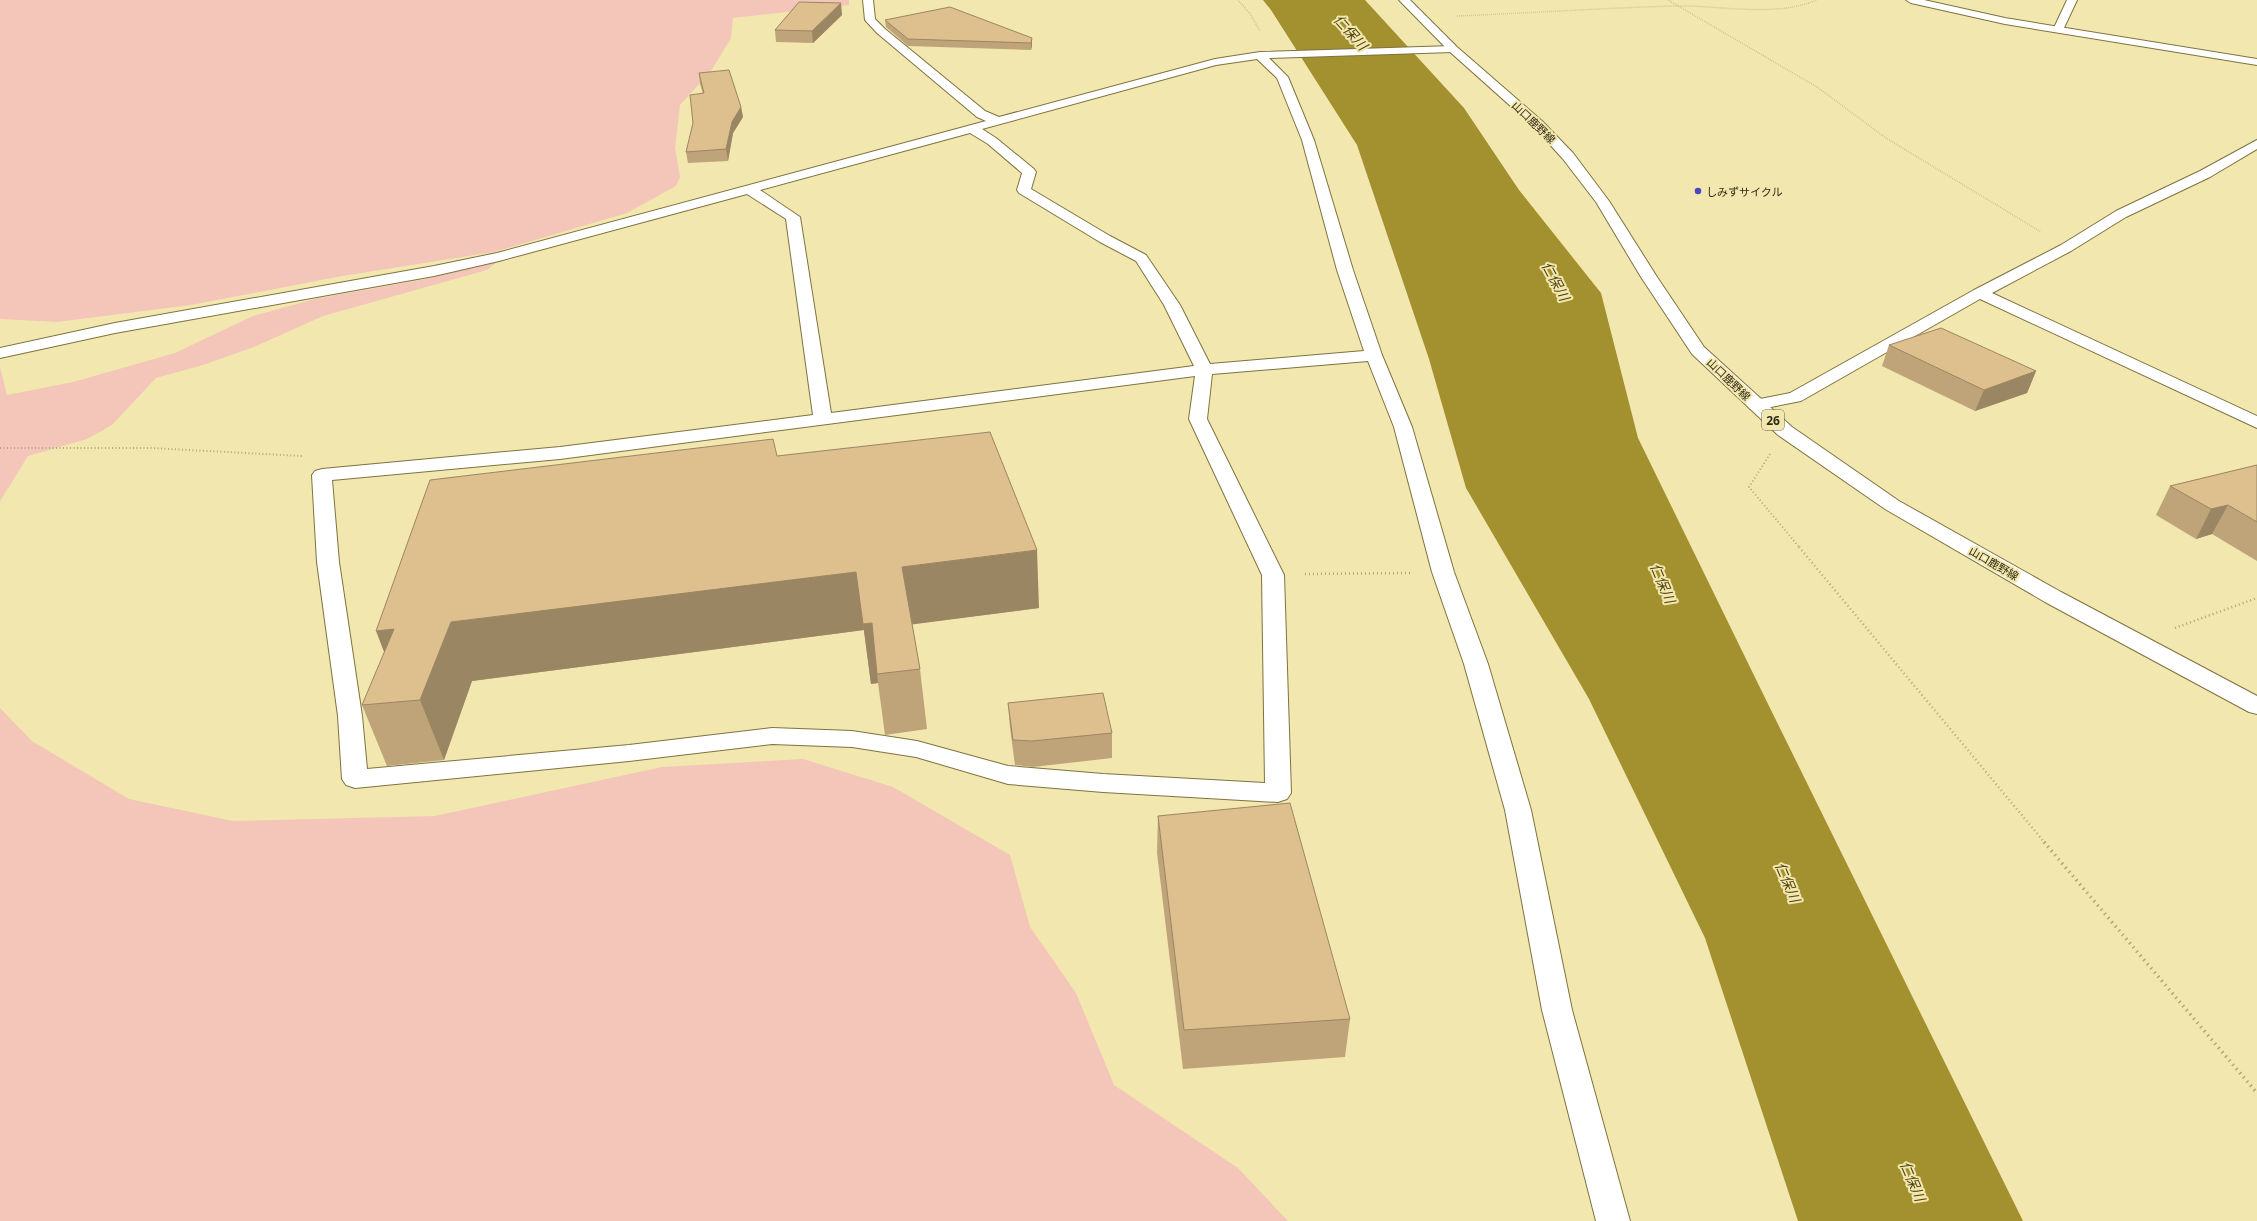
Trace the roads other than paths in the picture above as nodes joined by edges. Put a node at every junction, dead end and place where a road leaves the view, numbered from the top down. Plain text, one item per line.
1 (868, 0) edge
2 (1404, 0) edge
3 (1910, 0) edge
4 (2072, 0) edge
5 (2058, 30) junction
6 (1453, 49) junction
7 (1265, 55) junction
8 (2257, 62) edge
9 (997, 121) junction
10 (971, 128) junction
11 (2255, 147) edge
12 (751, 190) junction
13 (1980, 293) junction
14 (0, 353) edge
15 (1374, 354) junction
16 (1204, 370) junction
17 (1756, 405) junction
18 (823, 420) junction
19 (2257, 423) edge
20 (2257, 706) edge
21 (1613, 1221) edge

1 - 9 street
2 - 6 street, 山口鹿野線 / 26
3 - 5 street
4 - 5 street
5 - 8 street
6 - 7 street
6 - 17 street, 山口鹿野線 / 26
7 - 9 street
7 - 15 street
9 - 10 street
10 - 12 street
10 - 16 street
11 - 13 street
12 - 14 street
12 - 18 street
13 - 17 street
13 - 19 street
15 - 16 street
15 - 21 street
16 - 18 street
16 - 18 street
17 - 20 street, 山口鹿野線 / 26

